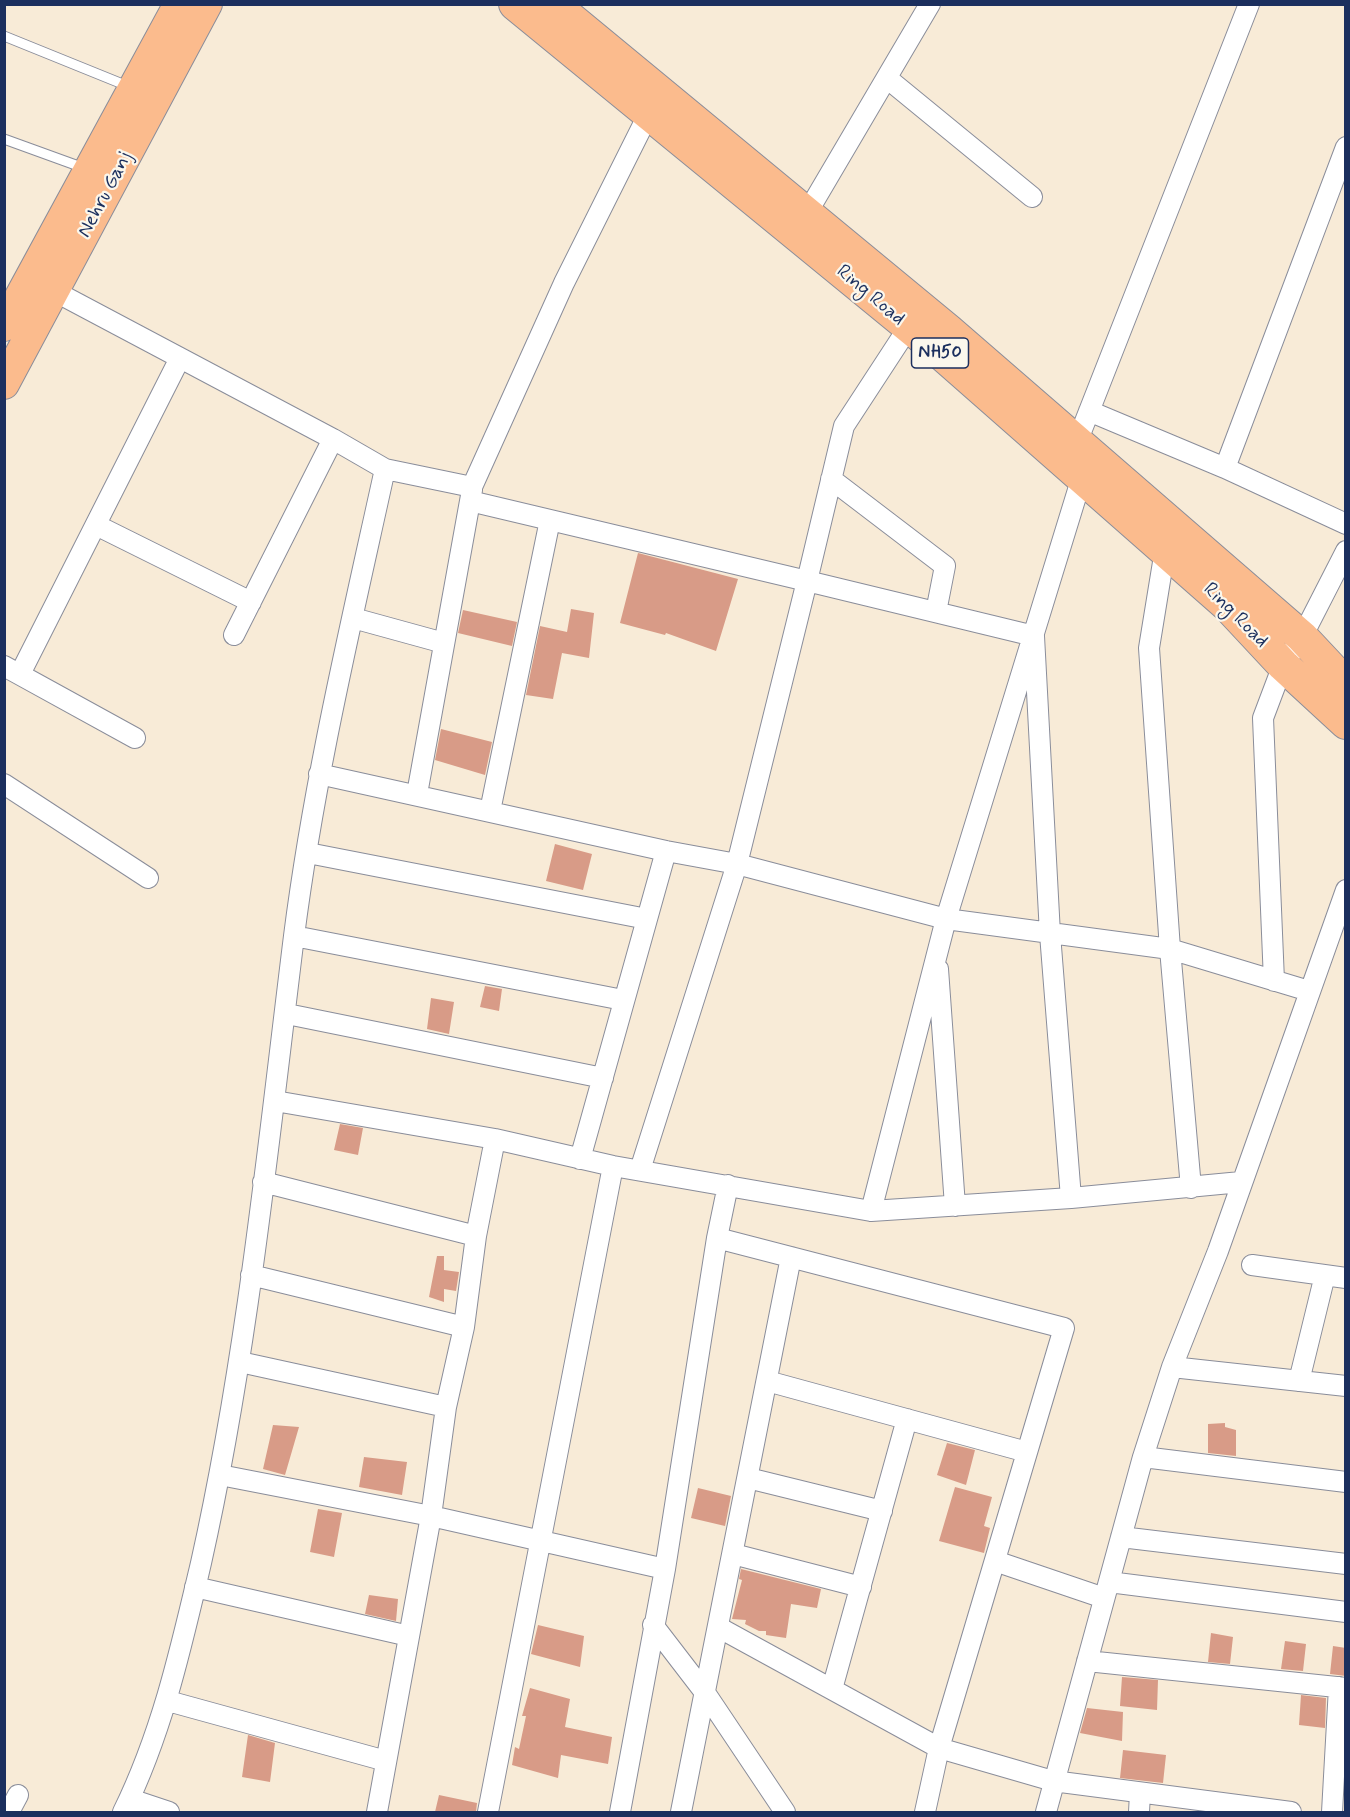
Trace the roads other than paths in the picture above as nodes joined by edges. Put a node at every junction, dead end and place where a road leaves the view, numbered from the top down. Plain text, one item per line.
1 (179, 4) edge
2 (207, 4) edge
3 (514, 4) edge
4 (553, 4) edge
5 (930, 4) edge
6 (1249, 4) edge
7 (4, 36) edge
8 (888, 79) junction
9 (135, 89) junction
10 (648, 113) junction
11 (4, 139) edge
12 (1346, 147) edge
13 (91, 170) junction
14 (1032, 197) dead end
15 (807, 213) junction
16 (54, 291) junction
17 (4, 326) edge
18 (908, 328) junction
19 (180, 358) junction
20 (4, 384) edge
21 (1089, 411) junction
22 (333, 439) junction
23 (1077, 442) junction
24 (1225, 468) junction
25 (385, 469) junction
26 (1082, 477) junction
27 (831, 479) junction
28 (471, 494) junction
29 (550, 520) junction
30 (1346, 524) edge
31 (96, 525) junction
32 (1165, 550) junction
33 (1346, 551) edge
34 (807, 581) junction
35 (251, 602) junction
36 (936, 612) junction
37 (352, 618) junction
38 (234, 635) dead end
39 (1034, 636) junction
40 (1302, 637) junction
41 (444, 643) junction
42 (1283, 665) junction
43 (12, 670) edge
44 (1346, 684) edge
45 (1346, 723) edge
46 (135, 738) dead end
47 (319, 774) junction
48 (4, 784) edge
49 (417, 795) junction
50 (490, 811) junction
51 (666, 851) junction
52 (308, 852) junction
53 (737, 864) junction
54 (148, 878) dead end
55 (1346, 890) edge
56 (647, 919) junction
57 (946, 919) junction
58 (1050, 934) junction
59 (294, 936) junction
60 (1170, 949) junction
61 (937, 952) junction
62 (1274, 981) junction
63 (1309, 991) junction
64 (623, 1000) junction
65 (287, 1014) junction
66 (603, 1078) junction
67 (274, 1101) junction
68 (495, 1139) junction
69 (580, 1159) junction
70 (613, 1166) junction
71 (640, 1170) junction
72 (264, 1182) junction
73 (1241, 1182) junction
74 (729, 1185) junction
75 (1191, 1188) junction
76 (1071, 1198) junction
77 (956, 1206) junction
78 (871, 1211) junction
79 (476, 1236) junction
80 (717, 1238) junction
81 (791, 1257) junction
82 (1252, 1265) dead end
83 (251, 1275) junction
84 (1325, 1275) junction
85 (1346, 1278) edge
86 (464, 1327) junction
87 (240, 1362) junction
88 (1172, 1367) junction
89 (767, 1381) junction
90 (1299, 1381) junction
91 (1346, 1386) edge
92 (446, 1407) junction
93 (908, 1419) junction
94 (1027, 1452) junction
95 (1143, 1457) junction
96 (220, 1475) junction
97 (748, 1478) junction
98 (1346, 1482) edge
99 (882, 1511) junction
100 (431, 1516) junction
101 (1121, 1537) junction
102 (542, 1541) junction
103 (733, 1554) junction
104 (995, 1561) junction
105 (1346, 1564) edge
106 (665, 1569) junction
107 (195, 1587) junction
108 (861, 1587) junction
109 (1106, 1590) junction
110 (1346, 1612) edge
111 (653, 1625) junction
112 (718, 1627) junction
113 (409, 1636) junction
114 (1087, 1661) junction
115 (1342, 1688) edge
116 (832, 1689) junction
117 (706, 1694) junction
118 (168, 1701) junction
119 (939, 1748) junction
120 (386, 1761) junction
121 (1053, 1781) junction
122 (1140, 1803) edge
123 (127, 1805) edge
124 (169, 1812) edge
125 (377, 1812) edge
126 (488, 1812) edge
127 (620, 1812) edge
128 (681, 1812) edge
129 (785, 1812) edge
130 (925, 1812) edge
131 (1046, 1812) edge
132 (1291, 1812) edge
133 (1332, 1812) edge

1 - 9 main road, Nehru Ganj
2 - 16 main road, Nehru Ganj
3 - 10 highway, Ring Road / NH50
4 - 15 highway, Ring Road / NH50
5 - 8 street
6 - 21 street
7 - 9 lane
8 - 14 street
8 - 15 street
9 - 13 main road, Nehru Ganj
10 - 18 highway, Ring Road / NH50
10 - 28 street
11 - 13 lane
12 - 24 street
13 - 17 main road, Nehru Ganj
15 - 23 highway, Ring Road / NH50
16 - 19 street
16 - 20 main road, Nehru Ganj
18 - 26 highway, Ring Road / NH50
18 - 27 street
19 - 22 street
19 - 31 street
21 - 23 street
21 - 24 street
22 - 25 street
22 - 35 street
23 - 40 highway, Ring Road / NH50
24 - 30 street
25 - 28 street
25 - 37 street
26 - 32 highway, Ring Road / NH50
26 - 39 street
27 - 34 street
27 - 36 street
28 - 29 street
28 - 41 street
29 - 34 street
29 - 50 street
31 - 35 street
31 - 43 street
32 - 42 highway, Ring Road / NH50
32 - 60 street
33 - 40 street
34 - 36 street
34 - 53 street
35 - 38 street
36 - 39 street
37 - 41 street
37 - 47 street
39 - 57 street
39 - 58 street
40 - 42 street
40 - 44 highway, Ring Road / NH50
41 - 49 street
42 - 45 highway, Ring Road / NH50
42 - 62 street
43 - 46 street
47 - 49 street
47 - 52 street
48 - 54 street
49 - 50 street
50 - 51 street
51 - 53 street
51 - 56 street
52 - 56 street
52 - 59 street
53 - 57 street
53 - 71 street
55 - 63 street
56 - 64 street
57 - 58 street
57 - 61 street
58 - 60 street
58 - 76 street
59 - 64 street
59 - 65 street
60 - 62 street
60 - 75 street
61 - 77 street
61 - 78 street
62 - 63 street
63 - 73 street
64 - 66 street
65 - 66 street
65 - 67 street
66 - 69 street
67 - 68 street
67 - 72 street
68 - 69 street
68 - 79 street
69 - 70 street
70 - 71 street
70 - 102 street
71 - 74 street
72 - 79 street
72 - 83 street
73 - 75 street
73 - 88 street
74 - 78 street
74 - 80 street
75 - 76 street
76 - 77 street
77 - 78 street
79 - 86 street
80 - 81 street
80 - 106 street
81 - 89 street
81 - 94 street
82 - 84 street
83 - 86 street
83 - 87 street
84 - 85 street
84 - 90 street
86 - 92 street
87 - 92 street
87 - 96 street
88 - 90 street
88 - 95 street
89 - 93 street
89 - 97 street
90 - 91 street
92 - 100 street
93 - 94 street
93 - 99 street
94 - 104 street
95 - 98 street
95 - 101 street
96 - 100 street
96 - 107 street
97 - 99 street
97 - 103 street
99 - 108 street
100 - 102 street
100 - 113 street
101 - 105 street
101 - 109 street
102 - 106 street
102 - 126 street
103 - 108 street
103 - 112 street
104 - 109 street
104 - 119 street
106 - 111 street
107 - 113 street
107 - 118 street
108 - 116 street
109 - 110 street
109 - 114 street
111 - 117 street
111 - 127 street
112 - 116 street
112 - 117 street
113 - 120 street
114 - 115 street
114 - 121 street
115 - 133 street
116 - 119 street
117 - 128 street
117 - 129 street
118 - 120 street
118 - 123 street
119 - 121 street
119 - 130 street
120 - 125 street
121 - 122 street
121 - 131 street
122 - 132 street
123 - 124 street

